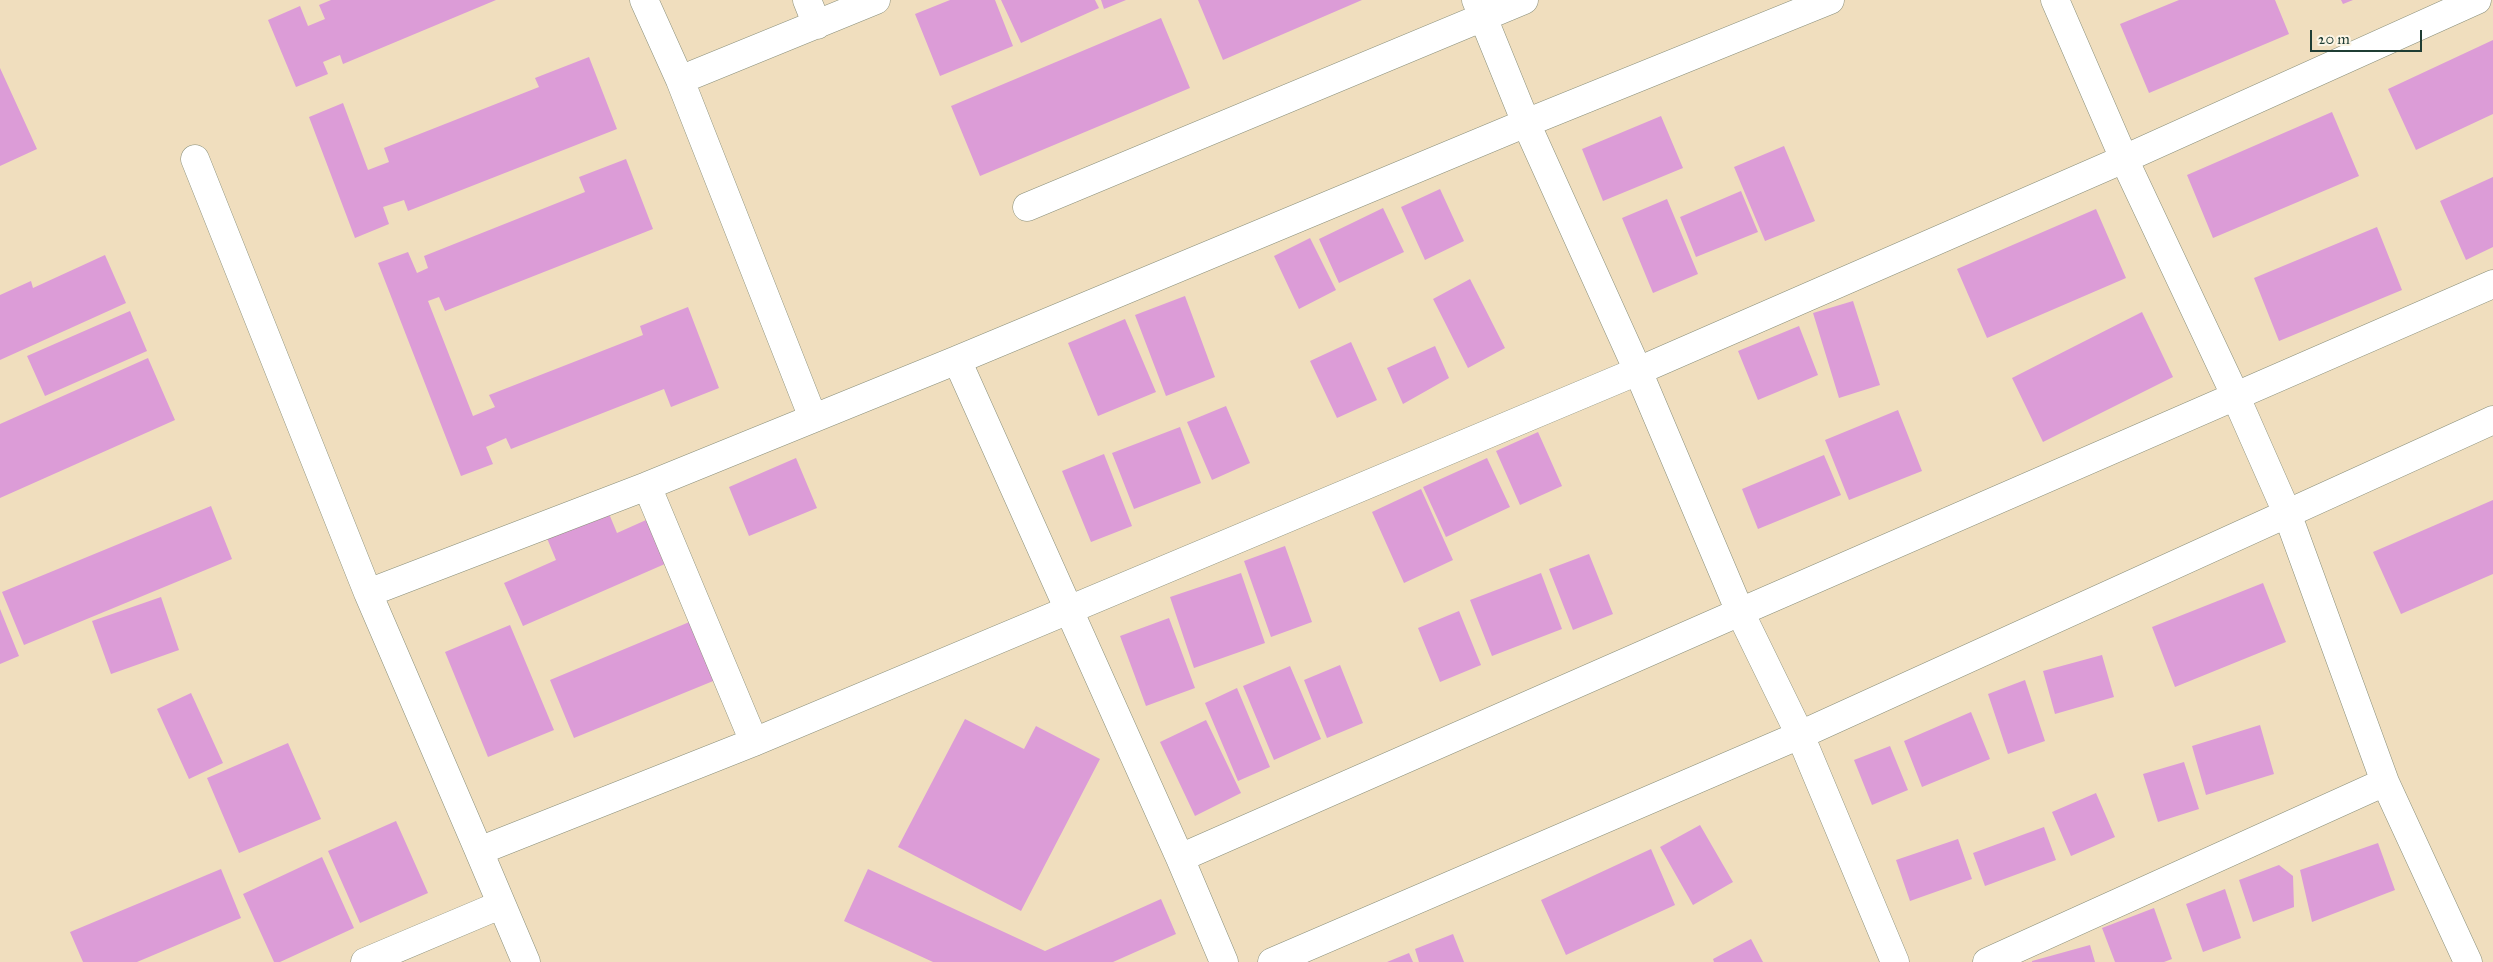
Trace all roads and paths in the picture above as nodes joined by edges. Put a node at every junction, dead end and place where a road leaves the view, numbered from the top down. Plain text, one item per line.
1 (644, 0) edge
2 (807, 0) edge
3 (876, 0) edge
4 (1524, 0) edge
5 (1830, 0) edge
6 (2055, 0) edge
7 (2477, 0) edge
8 (1480, 9) edge
9 (817, 25) junction
10 (680, 80) junction
11 (1526, 122) junction
12 (196, 159) dead end
13 (2124, 159) junction
14 (1026, 207) dead end
15 (2493, 284) edge
16 (957, 360) junction
17 (1638, 371) junction
18 (2235, 395) junction
19 (813, 418) junction
20 (2493, 420) edge
21 (647, 486) junction
22 (2287, 513) junction
23 (368, 592) junction
24 (1070, 610) junction
25 (1740, 612) junction
26 (1800, 735) junction
27 (754, 742) junction
28 (2385, 782) junction
29 (479, 851) junction
30 (1180, 858) junction
31 (500, 905) junction
32 (365, 962) edge
33 (526, 962) edge
34 (1224, 962) edge
35 (1272, 962) edge
36 (1895, 962) edge
37 (1987, 962) edge
38 (2468, 962) edge

1 - 10 street
2 - 9 street
3 - 9 street
4 - 8 street
5 - 11 street
6 - 13 street
7 - 13 street
8 - 11 street
8 - 14 street
9 - 10 street
10 - 19 street
11 - 16 street
11 - 17 street
12 - 23 street
13 - 17 street
13 - 18 street
15 - 18 street
16 - 19 street
16 - 24 street
17 - 24 street
17 - 25 street
18 - 22 street
18 - 25 street
19 - 21 street
20 - 22 street
21 - 23 street
21 - 27 street
22 - 26 street
22 - 28 street
23 - 29 street
24 - 27 street
24 - 30 street
25 - 26 street
25 - 30 street
26 - 35 street
26 - 36 street
27 - 29 street
28 - 37 street
28 - 38 street
29 - 31 street
30 - 34 street
31 - 32 street
31 - 33 street

